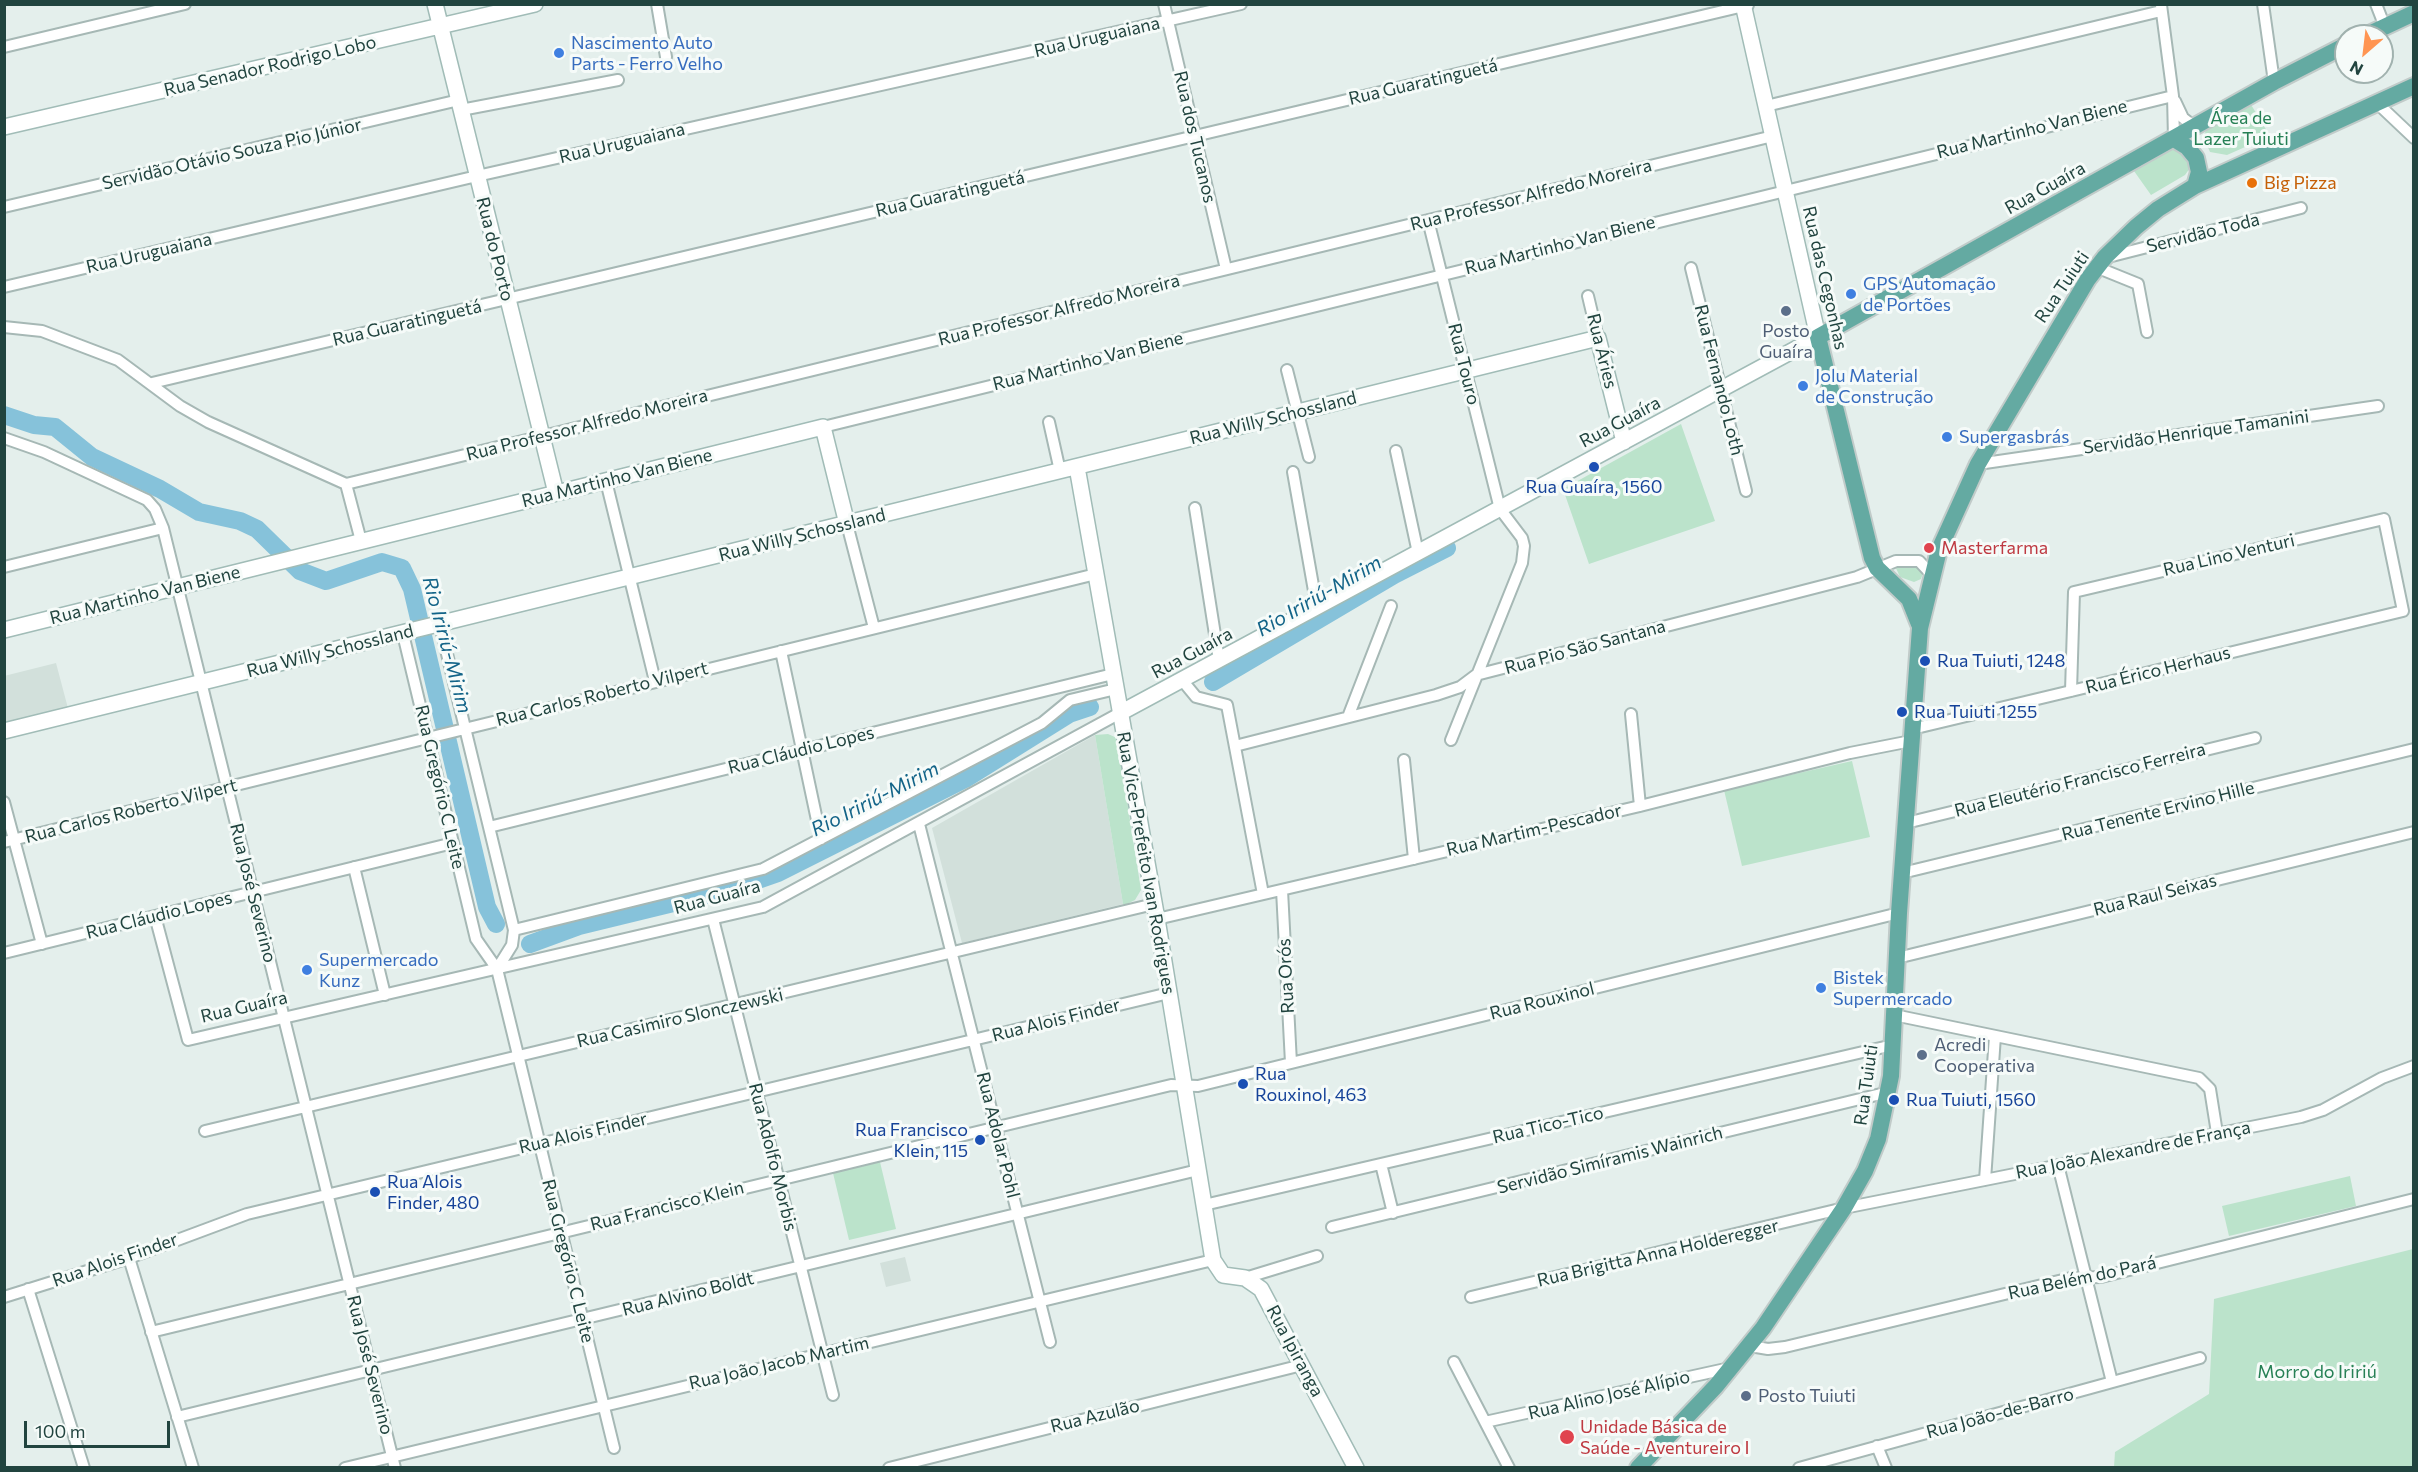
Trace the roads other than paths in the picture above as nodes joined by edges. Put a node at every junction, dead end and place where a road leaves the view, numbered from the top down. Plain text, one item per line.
1 (185, 4) edge
2 (435, 4) edge
3 (535, 4) edge
4 (657, 4) edge
5 (1164, 4) edge
6 (1241, 4) edge
7 (2263, 4) edge
8 (2376, 4) edge
9 (1745, 5) edge
10 (2161, 8) edge
11 (2414, 13) edge
12 (1168, 21) junction
13 (2384, 24) edge
14 (2391, 24) edge
15 (440, 26) junction
16 (4, 47) edge
17 (2334, 51) edge
18 (666, 57) dead end
19 (618, 80) dead end
20 (2274, 82) junction
21 (2414, 86) edge
22 (2173, 96) junction
23 (2377, 103) junction
24 (460, 105) junction
25 (1766, 106) junction
26 (4, 127) edge
27 (2195, 127) junction
28 (1195, 136) junction
29 (1773, 136) junction
30 (2414, 138) edge
31 (2174, 139) junction
32 (2228, 170) junction
33 (477, 176) junction
34 (2195, 186) junction
35 (1784, 189) junction
36 (4, 207) edge
37 (2301, 208) dead end
38 (1428, 220) junction
39 (2100, 262) junction
40 (1691, 268) dead end
41 (1226, 269) junction
42 (1442, 274) junction
43 (4, 287) edge
44 (1588, 296) dead end
45 (508, 299) junction
46 (4, 327) edge
47 (2147, 332) dead end
48 (1818, 337) junction
49 (1598, 338) junction
50 (1287, 370) dead end
51 (1465, 371) junction
52 (152, 383) junction
53 (1721, 390) junction
54 (2378, 406) dead end
55 (1298, 412) junction
56 (1049, 422) dead end
57 (823, 427) junction
58 (542, 436) junction
59 (4, 438) edge
60 (1624, 442) junction
61 (1396, 451) dead end
62 (1309, 457) dead end
63 (1978, 464) junction
64 (1077, 467) junction
65 (1060, 471) junction
66 (1293, 472) dead end
67 (606, 481) junction
68 (346, 484) junction
69 (1746, 491) dead end
70 (556, 493) junction
71 (1195, 508) dead end
72 (1500, 509) junction
73 (847, 524) junction
74 (164, 528) junction
75 (361, 541) junction
76 (1418, 553) junction
77 (4, 567) edge
78 (1877, 568) junction
79 (1096, 574) junction
80 (1932, 575) junction
81 (630, 578) junction
82 (1896, 585) junction
83 (178, 586) junction
84 (1391, 606) dead end
85 (1317, 608) junction
86 (2403, 611) joint
87 (434, 626) junction
88 (874, 628) junction
89 (1920, 628) junction
90 (4, 630) edge
91 (408, 633) junction
92 (781, 651) junction
93 (1219, 660) junction
94 (1113, 674) junction
95 (1476, 675) junction
96 (1182, 680) junction
97 (655, 681) junction
98 (201, 682) junction
99 (1116, 689) junction
100 (2071, 691) junction
101 (1120, 713) junction
102 (1631, 714) dead end
103 (1348, 717) junction
104 (465, 727) junction
105 (4, 731) edge
106 (1912, 735) junction
107 (432, 736) junction
108 (2254, 738) dead end
109 (1451, 740) dead end
110 (1235, 746) junction
111 (2414, 749) edge
112 (802, 750) junction
113 (1404, 760) dead end
114 (227, 787) junction
115 (4, 802) edge
116 (1640, 806) junction
117 (1906, 823) junction
118 (919, 824) junction
119 (489, 827) junction
120 (2414, 832) edge
121 (820, 839) junction
122 (9, 840) edge
123 (453, 843) junction
124 (1414, 859) junction
125 (354, 867) junction
126 (1902, 873) junction
127 (1282, 890) junction
128 (253, 892) junction
129 (1263, 894) junction
130 (1156, 911) junction
131 (1899, 912) junction
132 (155, 916) junction
133 (714, 919) junction
134 (514, 930) junction
135 (42, 944) junction
136 (4, 952) edge
137 (951, 952) junction
138 (1897, 958) junction
139 (497, 969) junction
140 (1169, 993) junction
141 (385, 995) junction
142 (735, 1005) junction
143 (1894, 1015) junction
144 (284, 1018) junction
145 (1995, 1036) junction
146 (974, 1040) junction
147 (1893, 1045) junction
148 (519, 1056) junction
149 (1291, 1063) junction
150 (2414, 1066) edge
151 (1184, 1085) junction
152 (757, 1092) junction
153 (1889, 1092) junction
154 (306, 1107) junction
155 (996, 1127) junction
156 (205, 1131) dead end
157 (2217, 1133) junction
158 (540, 1143) junction
159 (1381, 1164) junction
160 (2058, 1166) junction
161 (1198, 1170) junction
162 (779, 1179) junction
163 (1985, 1180) junction
164 (328, 1194) junction
165 (2414, 1199) edge
166 (1204, 1205) junction
167 (1844, 1208) junction
168 (1393, 1213) junction
169 (1018, 1214) junction
170 (1332, 1227) dead end
171 (561, 1232) junction
172 (1317, 1256) dead end
173 (129, 1258) junction
174 (1213, 1260) junction
175 (800, 1266) junction
176 (2086, 1276) junction
177 (1245, 1278) junction
178 (350, 1283) junction
179 (28, 1289) junction
180 (4, 1296) edge
181 (1472, 1297) dead end
182 (1040, 1301) junction
183 (582, 1319) junction
184 (151, 1332) junction
185 (1050, 1342) dead end
186 (1750, 1346) junction
187 (822, 1353) junction
188 (2200, 1358) dead end
189 (1455, 1362) dead end
190 (1302, 1365) junction
191 (1733, 1367) junction
192 (371, 1370) junction
193 (2112, 1382) junction
194 (833, 1395) dead end
195 (603, 1405) junction
196 (177, 1417) junction
197 (1485, 1422) junction
198 (1877, 1446) junction
199 (614, 1448) dead end
200 (392, 1456) junction
201 (84, 1467) edge
202 (193, 1467) edge
203 (345, 1467) edge
204 (395, 1467) edge
205 (889, 1467) edge
206 (1356, 1467) edge
207 (1509, 1467) edge
208 (1638, 1467) edge
209 (1799, 1467) edge
210 (1886, 1467) edge

1 - 16 street
2 - 15 street, Rua do Porto
3 - 15 street, Rua Senador Rodrigo Lobo
4 - 18 street
5 - 12 street, Rua dos Tucanos
6 - 12 street, Rua Uruguaiana
7 - 20 street
8 - 13 street
9 - 25 street, Rua das Cegonhas
9 - 28 street, Rua Guaratinguetá
10 - 22 street
10 - 25 street
11 - 14 main road
12 - 28 street, Rua dos Tucanos
12 - 33 street, Rua Uruguaiana
15 - 24 street, Rua do Porto
15 - 26 street, Rua Senador Rodrigo Lobo
17 - 20 main road, Rua Guaíra
19 - 24 street, Servidão Otávio Souza Pio Júnior
20 - 27 main road, Rua Guaíra
21 - 23 main road, Rua Tuiuti
22 - 27 street
22 - 31 street
22 - 35 street, Rua Martinho Van Biene
23 - 30 street
23 - 32 main road, Rua Tuiuti
24 - 33 street, Rua do Porto
24 - 36 street, Servidão Otávio Souza Pio Júnior
25 - 29 street, Rua das Cegonhas
27 - 31 main road, Rua Guaíra
27 - 32 main road
28 - 41 street, Rua dos Tucanos
28 - 45 street, Rua Guaratinguetá
29 - 35 street, Rua das Cegonhas
29 - 38 street, Rua Professor Alfredo Moreira
31 - 34 main road
31 - 48 main road, Rua Guaíra
32 - 34 main road, Rua Tuiuti
33 - 43 street, Rua Uruguaiana
33 - 45 street, Rua do Porto
34 - 39 main road, Rua Tuiuti
35 - 42 street, Rua Martinho Van Biene
35 - 48 street, Rua das Cegonhas
37 - 39 street, Servidão Toda
38 - 41 street, Rua Professor Alfredo Moreira
38 - 42 street, Rua Touro
39 - 47 street
39 - 63 main road, Rua Tuiuti
40 - 53 street, Rua Fernando Loth
41 - 58 street, Rua Professor Alfredo Moreira
42 - 51 street, Rua Touro
42 - 57 street, Rua Martinho Van Biene
44 - 49 street, Rua Áries
45 - 52 street, Rua Guaratinguetá
45 - 58 street, Rua do Porto
46 - 52 street
48 - 53 street, Rua Guaíra
48 - 78 main road, Rua das Cegonhas
49 - 51 street, Rua Willy Schossland
49 - 60 street, Rua Áries
50 - 55 street
51 - 55 street, Rua Willy Schossland
51 - 72 street, Rua Touro
52 - 68 street
53 - 60 street, Rua Guaíra
53 - 69 street, Rua Fernando Loth
54 - 63 street, Servidão Henrique Tamanini
55 - 62 street
55 - 64 street, Rua Willy Schossland
56 - 65 street
57 - 67 street, Rua Martinho Van Biene
57 - 73 street
58 - 68 street, Rua Professor Alfredo Moreira
58 - 70 street, Rua do Porto
59 - 74 street, Rua José Severino
60 - 72 street, Rua Guaíra
61 - 76 street
63 - 80 main road, Rua Tuiuti
64 - 65 street, Rua Willy Schossland
64 - 79 street, Rua Vice-Prefeito Ivan Rodrigues
65 - 73 street, Rua Willy Schossland
66 - 85 street
67 - 70 street, Rua Martinho Van Biene
67 - 81 street
68 - 75 street
70 - 75 street, Rua Martinho Van Biene
71 - 93 street
72 - 76 street, Rua Guaíra
72 - 95 street
73 - 81 street, Rua Willy Schossland
73 - 88 street
74 - 77 street
74 - 83 street, Rua José Severino
75 - 83 street, Rua Martinho Van Biene
76 - 85 street, Rua Guaíra
78 - 80 street, Rua Pio São Santana
78 - 82 main road, Rua das Cegonhas
78 - 95 street, Rua Pio São Santana
79 - 88 street, Rua Carlos Roberto Vilpert
79 - 94 street, Rua Vice-Prefeito Ivan Rodrigues
80 - 82 main road
80 - 89 main road, Rua Tuiuti
81 - 87 street, Rua Willy Schossland
81 - 97 street
82 - 89 main road, Rua Tuiuti
83 - 90 street, Rua Martinho Van Biene
83 - 98 street, Rua José Severino
84 - 103 street
85 - 93 street, Rua Guaíra
86 - 100 street, Rua Érico Herhaus
86 - 100 street, Rua Lino Venturi
87 - 91 street, Rua Willy Schossland
87 - 104 street, Rua Gregório C Leite
88 - 92 street, Rua Carlos Roberto Vilpert
89 - 106 main road, Rua Tuiuti
91 - 98 street, Rua Willy Schossland
91 - 107 street, Rua Gregório C Leite
92 - 97 street, Rua Carlos Roberto Vilpert
92 - 112 street
93 - 96 street, Rua Guaíra
94 - 99 street, Rua Vice-Prefeito Ivan Rodrigues
94 - 112 street, Rua Cláudio Lopes
95 - 103 street, Rua Pio São Santana
95 - 109 street
96 - 101 street, Rua Guaíra
96 - 110 street
97 - 104 street, Rua Carlos Roberto Vilpert
98 - 105 street, Rua Willy Schossland
98 - 114 street, Rua José Severino
99 - 101 street, Rua Vice-Prefeito Ivan Rodrigues
99 - 121 street
100 - 106 street, Rua Érico Herhaus
101 - 118 street, Rua Guaíra
101 - 130 street, Rua Vice-Prefeito Ivan Rodrigues
102 - 116 street
103 - 110 street, Rua Pio São Santana
104 - 107 street, Rua Carlos Roberto Vilpert
104 - 119 street, Rua Gregório C Leite
106 - 116 street, Rua Martim-Pescador
106 - 117 main road, Rua Tuiuti
107 - 114 street, Rua Carlos Roberto Vilpert
107 - 123 street, Rua Gregório C Leite
108 - 117 street, Rua Eleutério Francisco Ferreira
110 - 129 street
111 - 126 street, Rua Tenente Ervino Hille
112 - 119 street, Rua Cláudio Lopes
112 - 121 street
113 - 124 street
114 - 122 street, Rua Carlos Roberto Vilpert
114 - 128 street, Rua José Severino
115 - 122 street
116 - 124 street, Rua Martim-Pescador
117 - 126 main road, Rua Tuiuti
118 - 133 street, Rua Guaíra
118 - 137 street, Rua Adolar Pohl
119 - 134 street, Rua Gregório C Leite
120 - 138 street, Rua Raul Seixas
121 - 134 street
122 - 135 street
123 - 125 street, Rua Cláudio Lopes
123 - 139 street, Rua Gregório C Leite
124 - 127 street, Rua Martim-Pescador
125 - 128 street, Rua Cláudio Lopes
125 - 141 street
126 - 131 main road, Rua Tuiuti
127 - 129 street, Rua Martim-Pescador
127 - 149 street, Rua Orós
128 - 132 street, Rua Cláudio Lopes
128 - 144 street, Rua José Severino
129 - 130 street, Rua Martim-Pescador
130 - 137 street, Rua Casimiro Slonczewski
130 - 140 street, Rua Vice-Prefeito Ivan Rodrigues
131 - 138 main road, Rua Tuiuti
131 - 149 street, Rua Rouxinol
132 - 135 street, Rua Cláudio Lopes
132 - 144 street, Rua Guaíra
133 - 139 street, Rua Guaíra
133 - 142 street, Rua Adolfo Morbis
134 - 139 street
135 - 136 street, Rua Cláudio Lopes
137 - 142 street, Rua Casimiro Slonczewski
137 - 146 street, Rua Adolar Pohl
138 - 143 main road, Rua Tuiuti
139 - 141 street, Rua Guaíra
139 - 148 street, Rua Gregório C Leite
140 - 146 street, Rua Alois Finder
140 - 151 street, Rua Vice-Prefeito Ivan Rodrigues
141 - 144 street, Rua Guaíra
142 - 148 street, Rua Casimiro Slonczewski
142 - 152 street, Rua Adolfo Morbis
143 - 145 street
143 - 147 main road, Rua Tuiuti
144 - 154 street, Rua José Severino
145 - 157 street
145 - 163 street
146 - 152 street, Rua Alois Finder
146 - 155 street, Rua Adolar Pohl
147 - 153 main road, Rua Tuiuti
147 - 159 street, Rua Tico-Tico
148 - 154 street, Rua Casimiro Slonczewski
148 - 158 street, Rua Gregório C Leite
149 - 151 street, Rua Rouxinol
150 - 157 street, Rua João Alexandre de França
151 - 155 street, Rua Francisco Klein
151 - 161 street, Rua Vice-Prefeito Ivan Rodrigues
152 - 158 street, Rua Alois Finder
152 - 162 street, Rua Adolfo Morbis
153 - 167 main road, Rua Tuiuti
153 - 168 street, Servidão Simíramis Wainrich
154 - 156 street, Rua Casimiro Slonczewski
154 - 164 street, Rua José Severino
155 - 162 street, Rua Francisco Klein
155 - 169 street, Rua Adolar Pohl
157 - 160 street, Rua João Alexandre de França
158 - 164 street, Rua Alois Finder
158 - 171 street, Rua Gregório C Leite
159 - 166 street, Rua Tico-Tico
159 - 168 street
160 - 163 street, Rua João Alexandre de França
160 - 176 street
161 - 166 street, Rua Vice-Prefeito Ivan Rodrigues
161 - 169 street, Rua Alvino Boldt
162 - 171 street, Rua Francisco Klein
162 - 175 street, Rua Adolfo Morbis
163 - 167 street, Rua João Alexandre de França
164 - 173 street, Rua Alois Finder
164 - 178 street, Rua José Severino
165 - 176 street, Rua Belém do Pará
166 - 174 street, Rua Vice-Prefeito Ivan Rodrigues
167 - 181 street, Rua Brigitta Anna Holderegger
167 - 186 main road, Rua Tuiuti
168 - 170 street, Servidão Simíramis Wainrich
169 - 175 street, Rua Alvino Boldt
169 - 182 street, Rua Adolar Pohl
171 - 178 street, Rua Francisco Klein
171 - 183 street, Rua Gregório C Leite
172 - 177 street
173 - 179 street, Rua Alois Finder
173 - 184 street
174 - 177 street, Rua Ipiranga
174 - 182 street, Rua João Jacob Martim
175 - 183 street, Rua Alvino Boldt
175 - 187 street, Rua Adolfo Morbis
176 - 186 street, Rua Belém do Pará
176 - 193 street
177 - 190 street, Rua Ipiranga
178 - 184 street, Rua Francisco Klein
178 - 192 street, Rua José Severino
179 - 180 street, Rua Alois Finder
179 - 201 street
182 - 185 street, Rua Adolar Pohl
182 - 187 street, Rua João Jacob Martim
183 - 192 street, Rua Alvino Boldt
183 - 195 street, Rua Gregório C Leite
184 - 196 street
186 - 191 main road, Rua Tuiuti
187 - 194 street, Rua Adolfo Morbis
187 - 195 street, Rua João Jacob Martim
188 - 193 street, Rua João-de-Barro
189 - 197 street
190 - 205 street, Rua Azulão
190 - 206 street, Rua Ipiranga
191 - 197 street, Rua Alino José Alípio
191 - 208 main road, Rua Tuiuti
192 - 196 street, Rua Alvino Boldt
192 - 200 street, Rua José Severino
193 - 198 street, Rua João-de-Barro
195 - 199 street, Rua Gregório C Leite
195 - 200 street, Rua João Jacob Martim
196 - 202 street
197 - 207 street
198 - 209 street, Rua João-de-Barro
198 - 210 street
200 - 203 street, Rua João Jacob Martim
200 - 204 street, Rua José Severino

